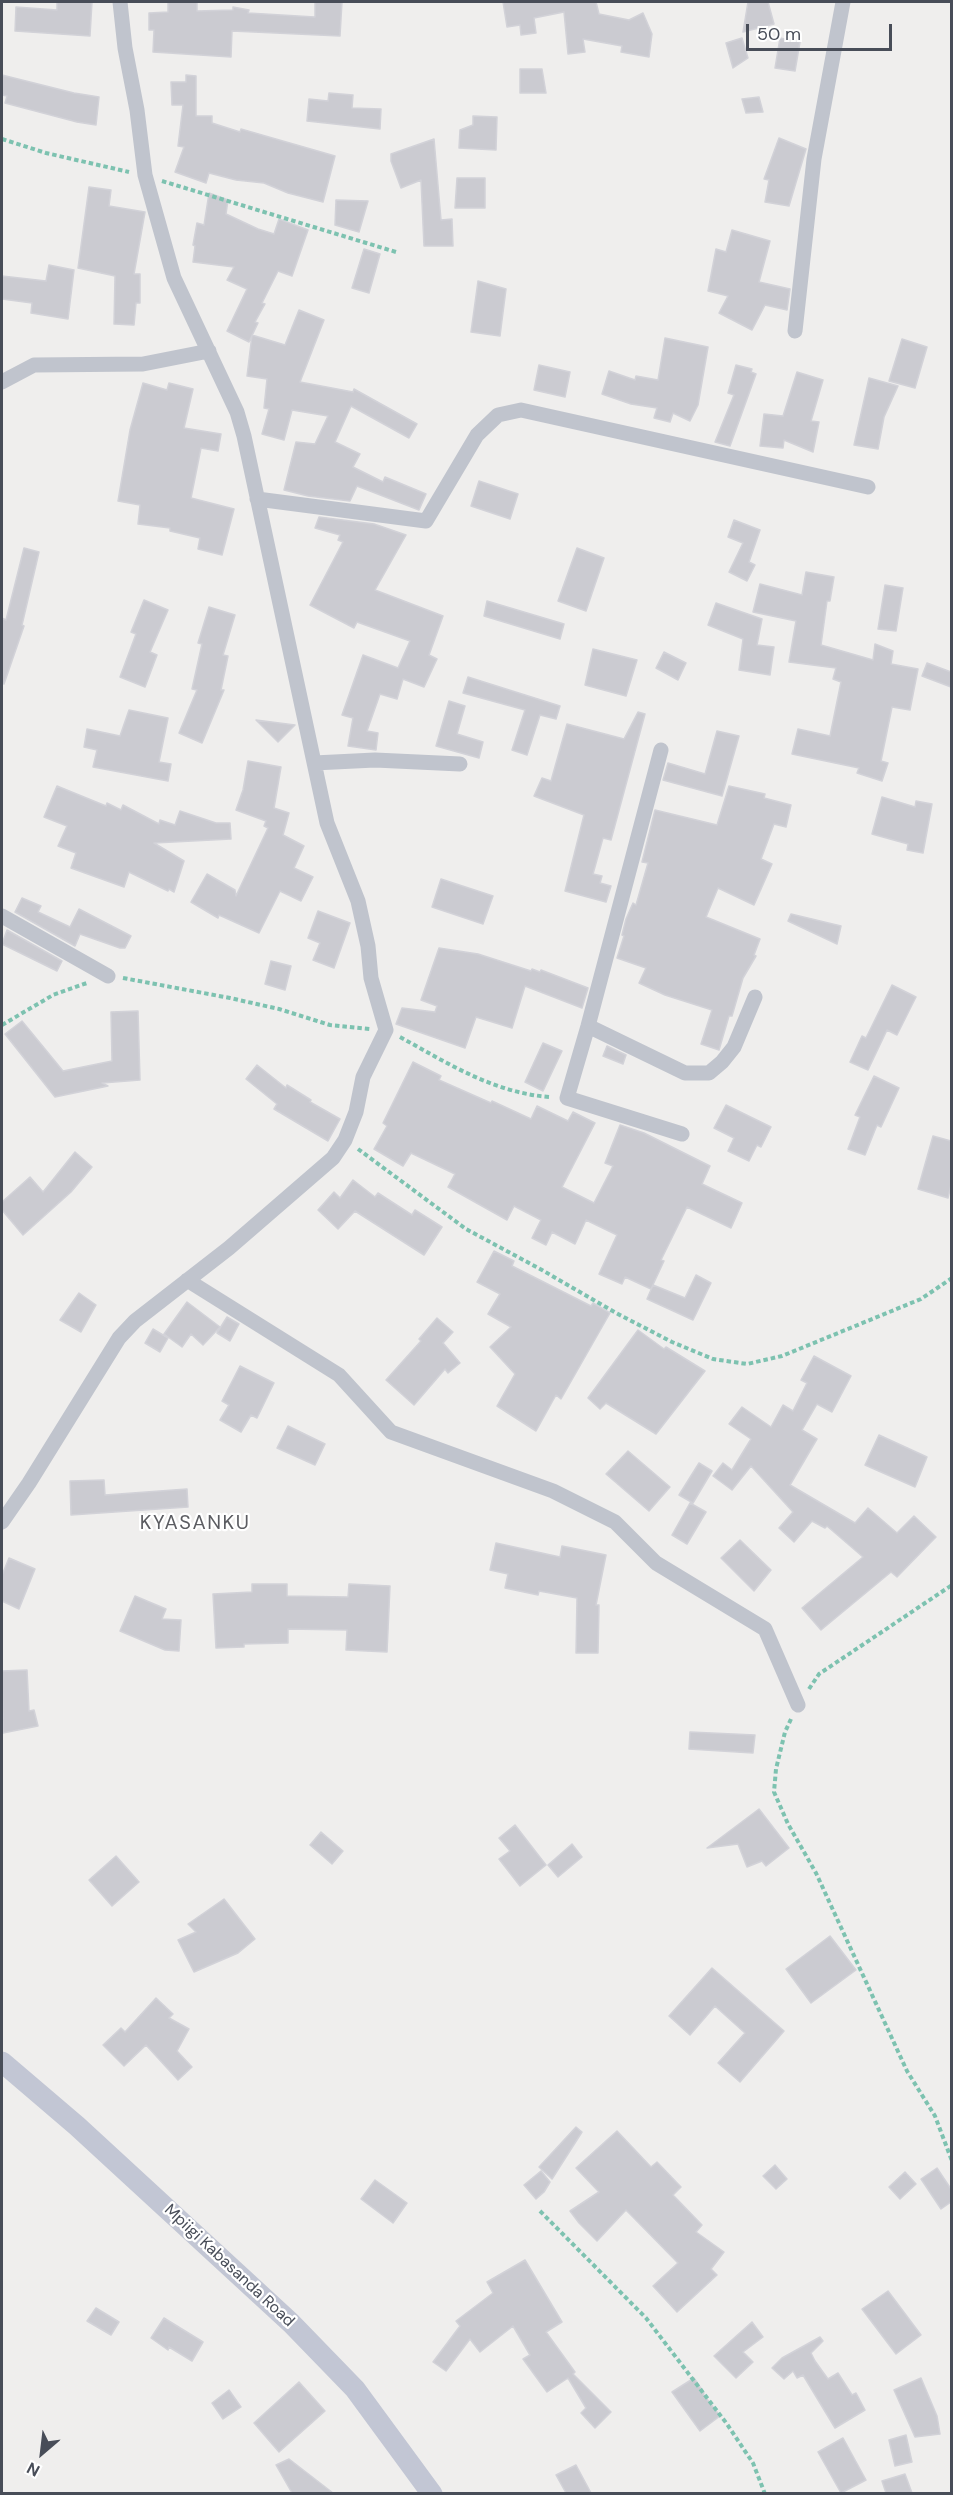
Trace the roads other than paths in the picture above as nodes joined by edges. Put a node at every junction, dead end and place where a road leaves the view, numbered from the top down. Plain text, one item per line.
1 (120, 2) edge
2 (843, 2) edge
3 (795, 331) dead end
4 (209, 351) junction
5 (2, 382) edge
6 (868, 487) dead end
7 (257, 499) junction
8 (661, 750) dead end
9 (314, 763) junction
10 (460, 764) dead end
11 (2, 916) edge
12 (108, 976) road end
13 (755, 997) dead end
14 (588, 1026) junction
15 (682, 1134) dead end
16 (187, 1280) junction
17 (3, 1517) edge
18 (798, 1705) road end
19 (2, 2062) edge
20 (432, 2493) edge

1 - 4 street
2 - 3 street
4 - 5 street
4 - 7 street
6 - 7 street
7 - 9 street
8 - 14 street
9 - 10 street
9 - 16 street
11 - 12 street
13 - 14 street
14 - 15 street
16 - 17 street
16 - 18 street
19 - 20 main road, Mpiigi Kabasanda Road

